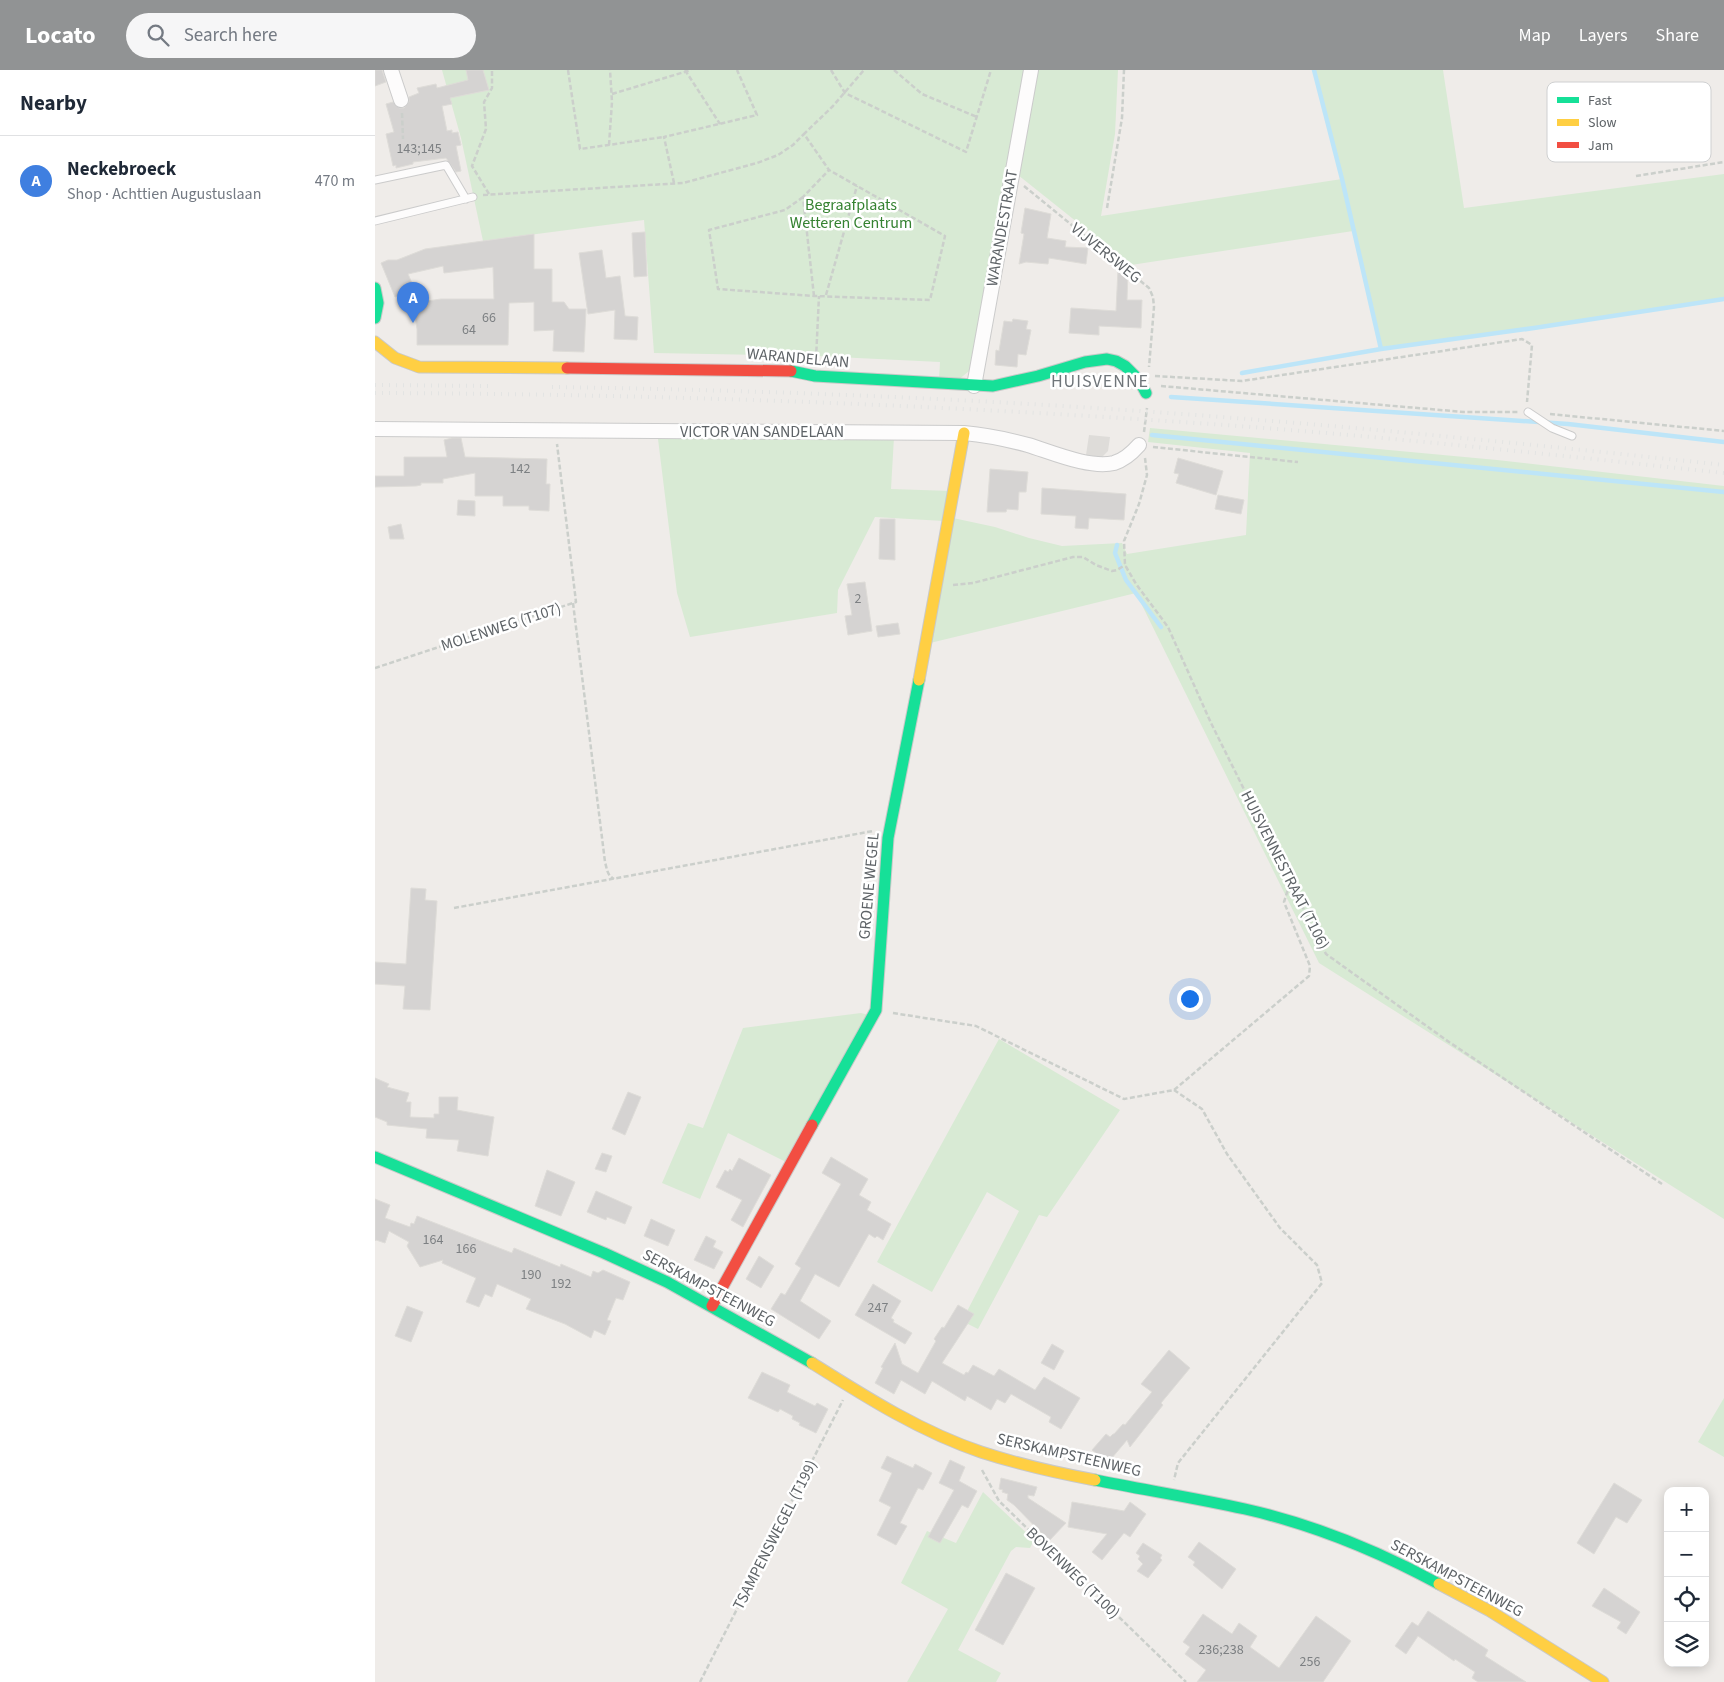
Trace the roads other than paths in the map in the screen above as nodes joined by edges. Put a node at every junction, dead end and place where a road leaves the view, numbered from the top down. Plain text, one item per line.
1 (391, 70) edge
2 (1031, 70) edge
3 (401, 100) road end
4 (375, 180) edge
5 (375, 221) edge
6 (375, 288) edge
7 (375, 318) edge
8 (375, 342) edge
9 (974, 386) junction
10 (1145, 393) road end
11 (1528, 412) road end
12 (375, 429) edge
13 (964, 433) junction
14 (1572, 436) dead end
15 (1139, 446) road end
16 (375, 1156) edge
17 (712, 1306) junction
18 (1603, 1682) edge

1 - 3 street
2 - 9 street, WARANDESTRAAT
4 - 5 lane
6 - 7 street
8 - 9 street, WARANDELAAN
9 - 10 street, WARANDELAAN
11 - 14 lane
12 - 13 street, VICTOR VAN SANDELAAN
13 - 15 street, VICTOR VAN SANDELAAN
13 - 17 street, GROENE WEGEL
16 - 17 street, SERSKAMPSTEENWEG
17 - 18 street, SERSKAMPSTEENWEG

